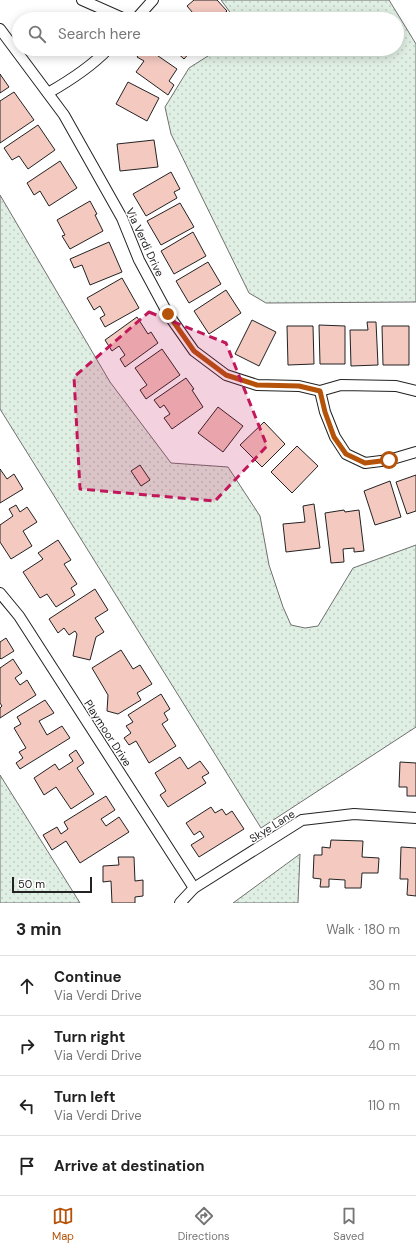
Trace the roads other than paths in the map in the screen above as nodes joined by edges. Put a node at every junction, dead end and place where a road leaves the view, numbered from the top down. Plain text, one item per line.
1 (82, 0) edge
2 (153, 0) edge
3 (109, 12) edge
4 (142, 12) edge
5 (0, 29) edge
6 (12, 45) edge
7 (20, 56) edge
8 (101, 56) edge
9 (48, 93) junction
10 (320, 391) junction
11 (416, 391) edge
12 (416, 452) edge
13 (0, 593) edge
14 (416, 818) edge
15 (194, 888) junction
16 (180, 903) edge

1 - 3 street
2 - 4 street
5 - 6 street, Via Verdi Drive
7 - 9 street, Via Verdi Drive
8 - 9 street
9 - 10 street, Via Verdi Drive
10 - 11 street, Via Verdi Drive
10 - 12 street
13 - 15 street, Playmoor Drive
14 - 15 street, Skye Lane
15 - 16 street, Skye Lane

